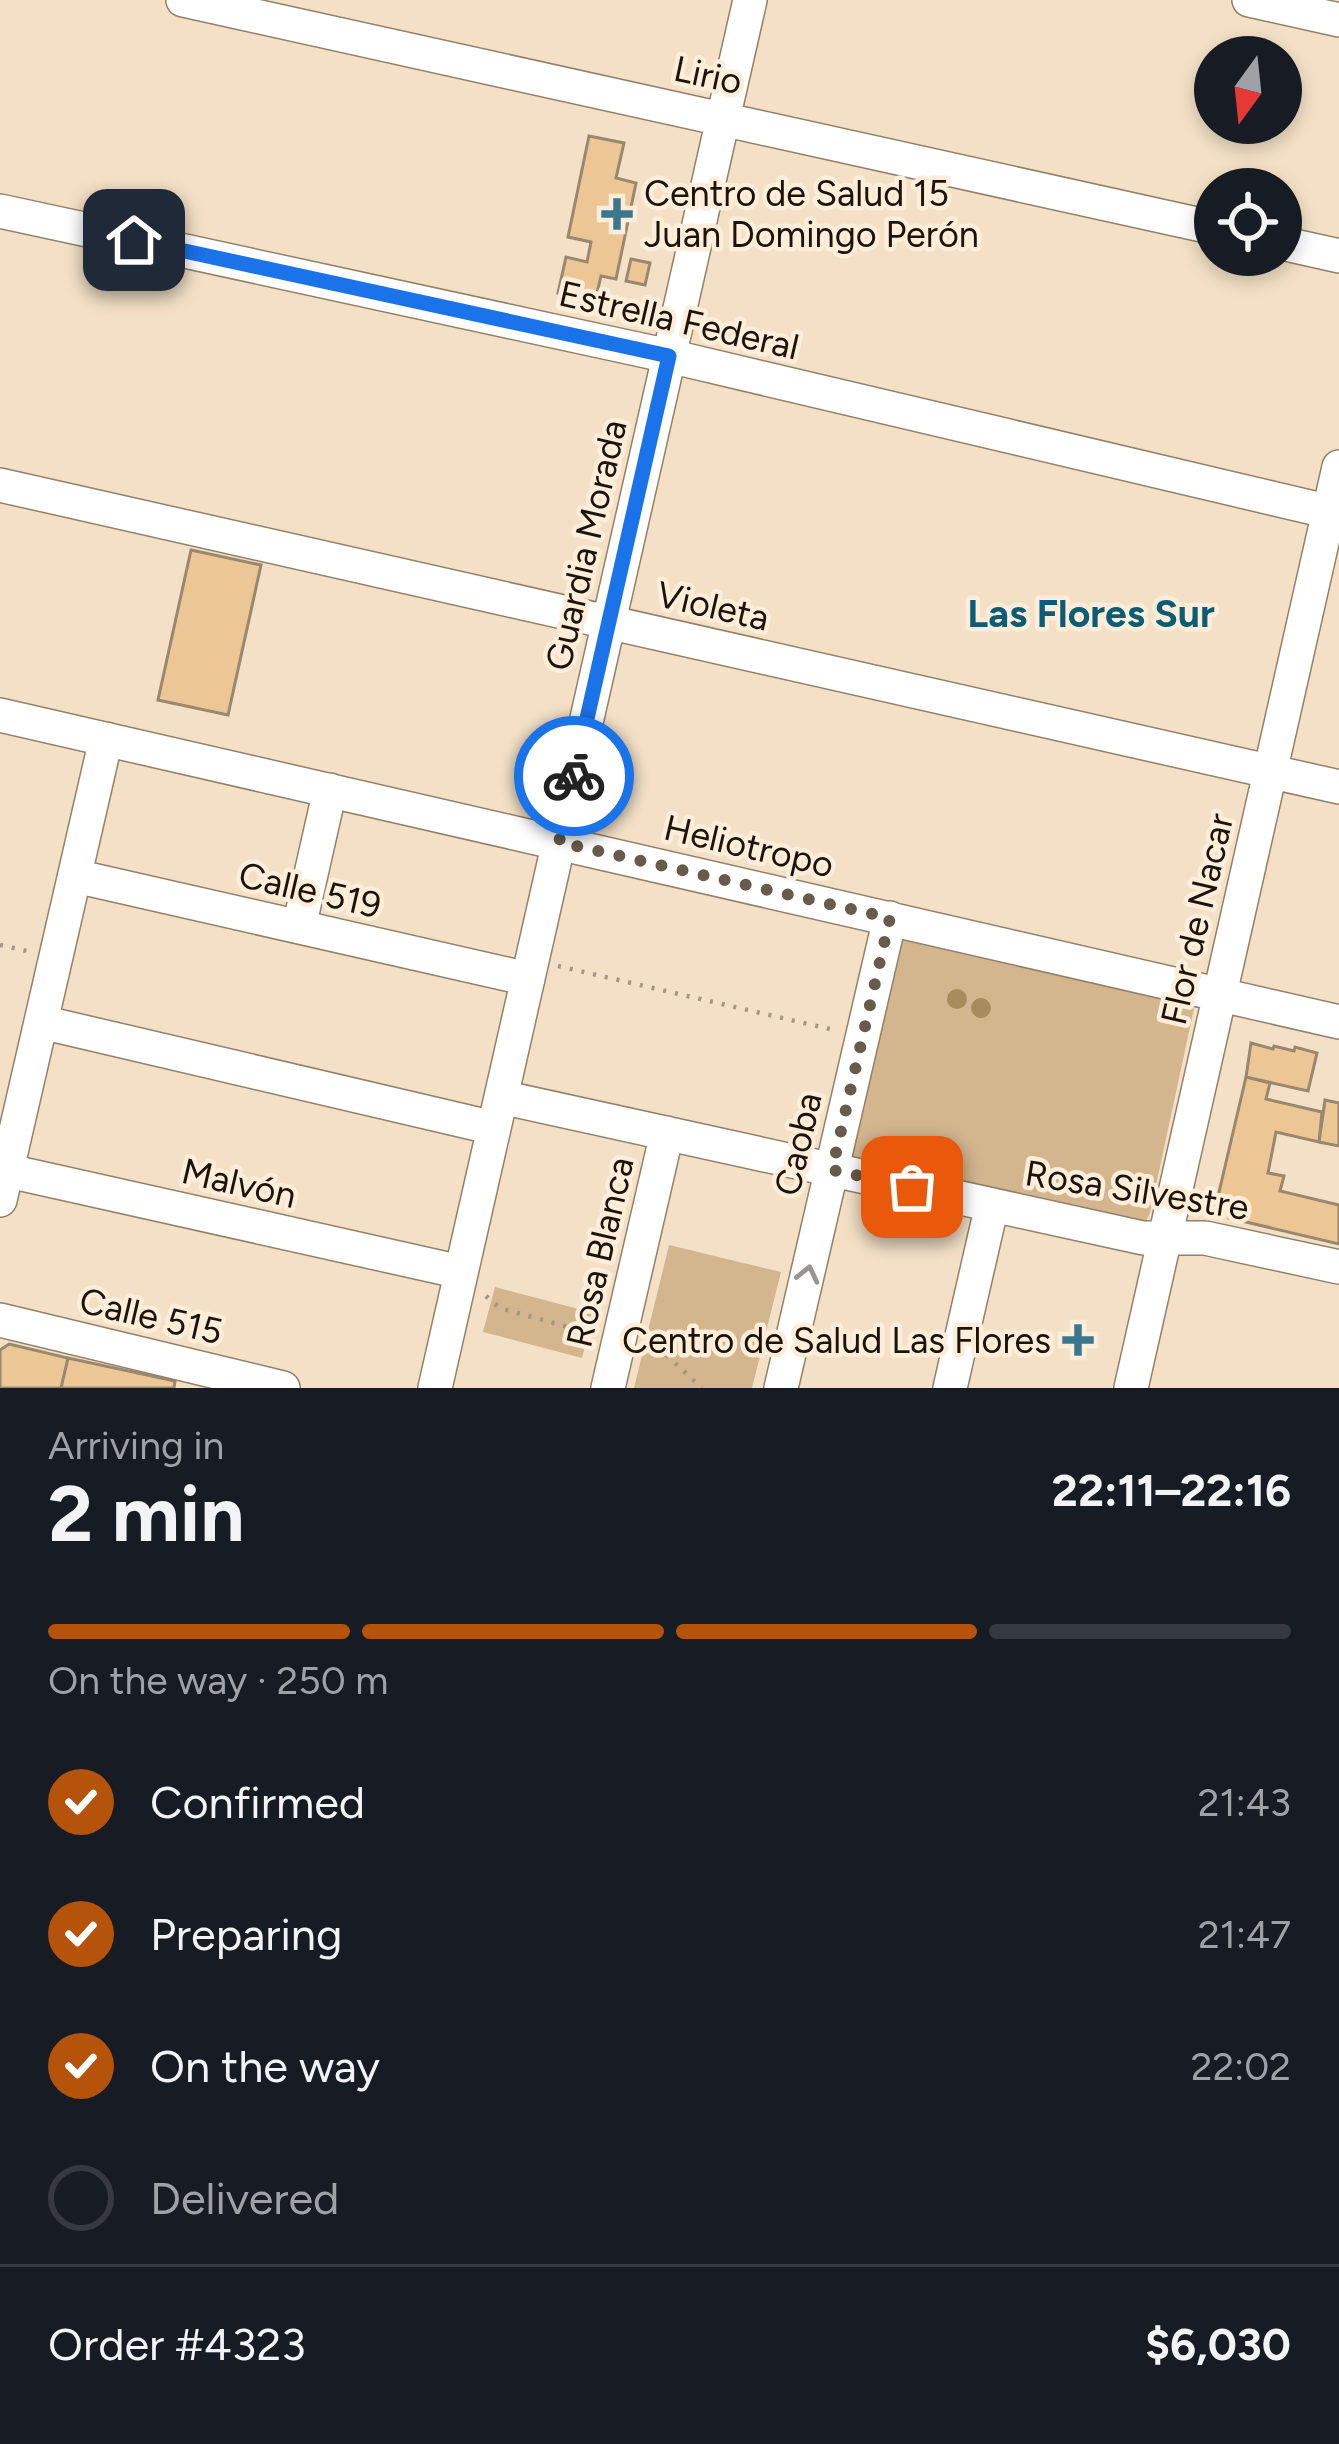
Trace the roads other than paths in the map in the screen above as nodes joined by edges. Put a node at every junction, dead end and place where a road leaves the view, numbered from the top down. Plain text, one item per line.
1 (183, 0) edge
2 (750, 0) edge
3 (1250, 0) edge
4 (1339, 20) edge
5 (723, 118) junction
6 (0, 211) edge
7 (1194, 223) edge
8 (1302, 248) edge
9 (1339, 256) edge
10 (669, 356) junction
11 (1339, 467) edge
12 (0, 485) edge
13 (1334, 513) edge
14 (609, 622) junction
15 (0, 715) edge
16 (106, 739) junction
17 (1270, 772) junction
18 (1339, 788) edge
19 (330, 790) junction
20 (559, 842) junction
21 (75, 876) junction
22 (890, 918) junction
23 (298, 927) junction
24 (530, 969) junction
25 (1220, 995) junction
26 (41, 1022) junction
27 (1339, 1022) edge
28 (497, 1112) junction
29 (667, 1133) junction
30 (832, 1170) junction
31 (2, 1180) edge
32 (992, 1205) junction
33 (1165, 1237) junction
34 (1339, 1268) edge
35 (461, 1273) junction
36 (0, 1320) edge
37 (283, 1388) edge
38 (435, 1388) edge
39 (608, 1388) edge
40 (782, 1388) edge
41 (950, 1388) edge
42 (1131, 1388) edge

1 - 5 street, Lirio
2 - 5 street, Guardia Morada
3 - 4 street
5 - 7 street, Lirio
5 - 10 street, Guardia Morada
6 - 10 street, Estrella Federal
8 - 9 street
10 - 13 street, Estrella Federal
10 - 14 street, Guardia Morada
11 - 13 street, Flor de Nacar
12 - 14 street, Violeta
13 - 17 street, Flor de Nacar
14 - 17 street, Violeta
14 - 20 street, Guardia Morada
15 - 16 street, Heliotropo
16 - 19 street, Heliotropo
16 - 21 street
17 - 18 street, Violeta
17 - 25 street, Flor de Nacar
19 - 20 street, Heliotropo
19 - 23 street
20 - 22 street, Heliotropo
20 - 24 street, Guardia Morada
21 - 23 street, Calle 519
21 - 26 street
22 - 25 street, Heliotropo
22 - 30 street, Caoba
23 - 24 street, Calle 519
24 - 28 street, Guardia Morada
25 - 27 street, Heliotropo
25 - 33 street, Flor de Nacar
26 - 28 street, Rosa Silvestre
26 - 31 street
28 - 29 street, Rosa Silvestre
28 - 35 street, Guardia Morada
29 - 30 street, Rosa Silvestre
29 - 39 street, Rosa Blanca
30 - 32 street, Rosa Silvestre
40 -> 30 street, Caoba
31 - 35 street, Malvón
32 - 33 street, Rosa Silvestre
32 - 41 street
33 - 34 street, Rosa Silvestre
33 - 42 street, Flor de Nacar
35 - 38 street, Guardia Morada
36 - 37 street, Calle 515

